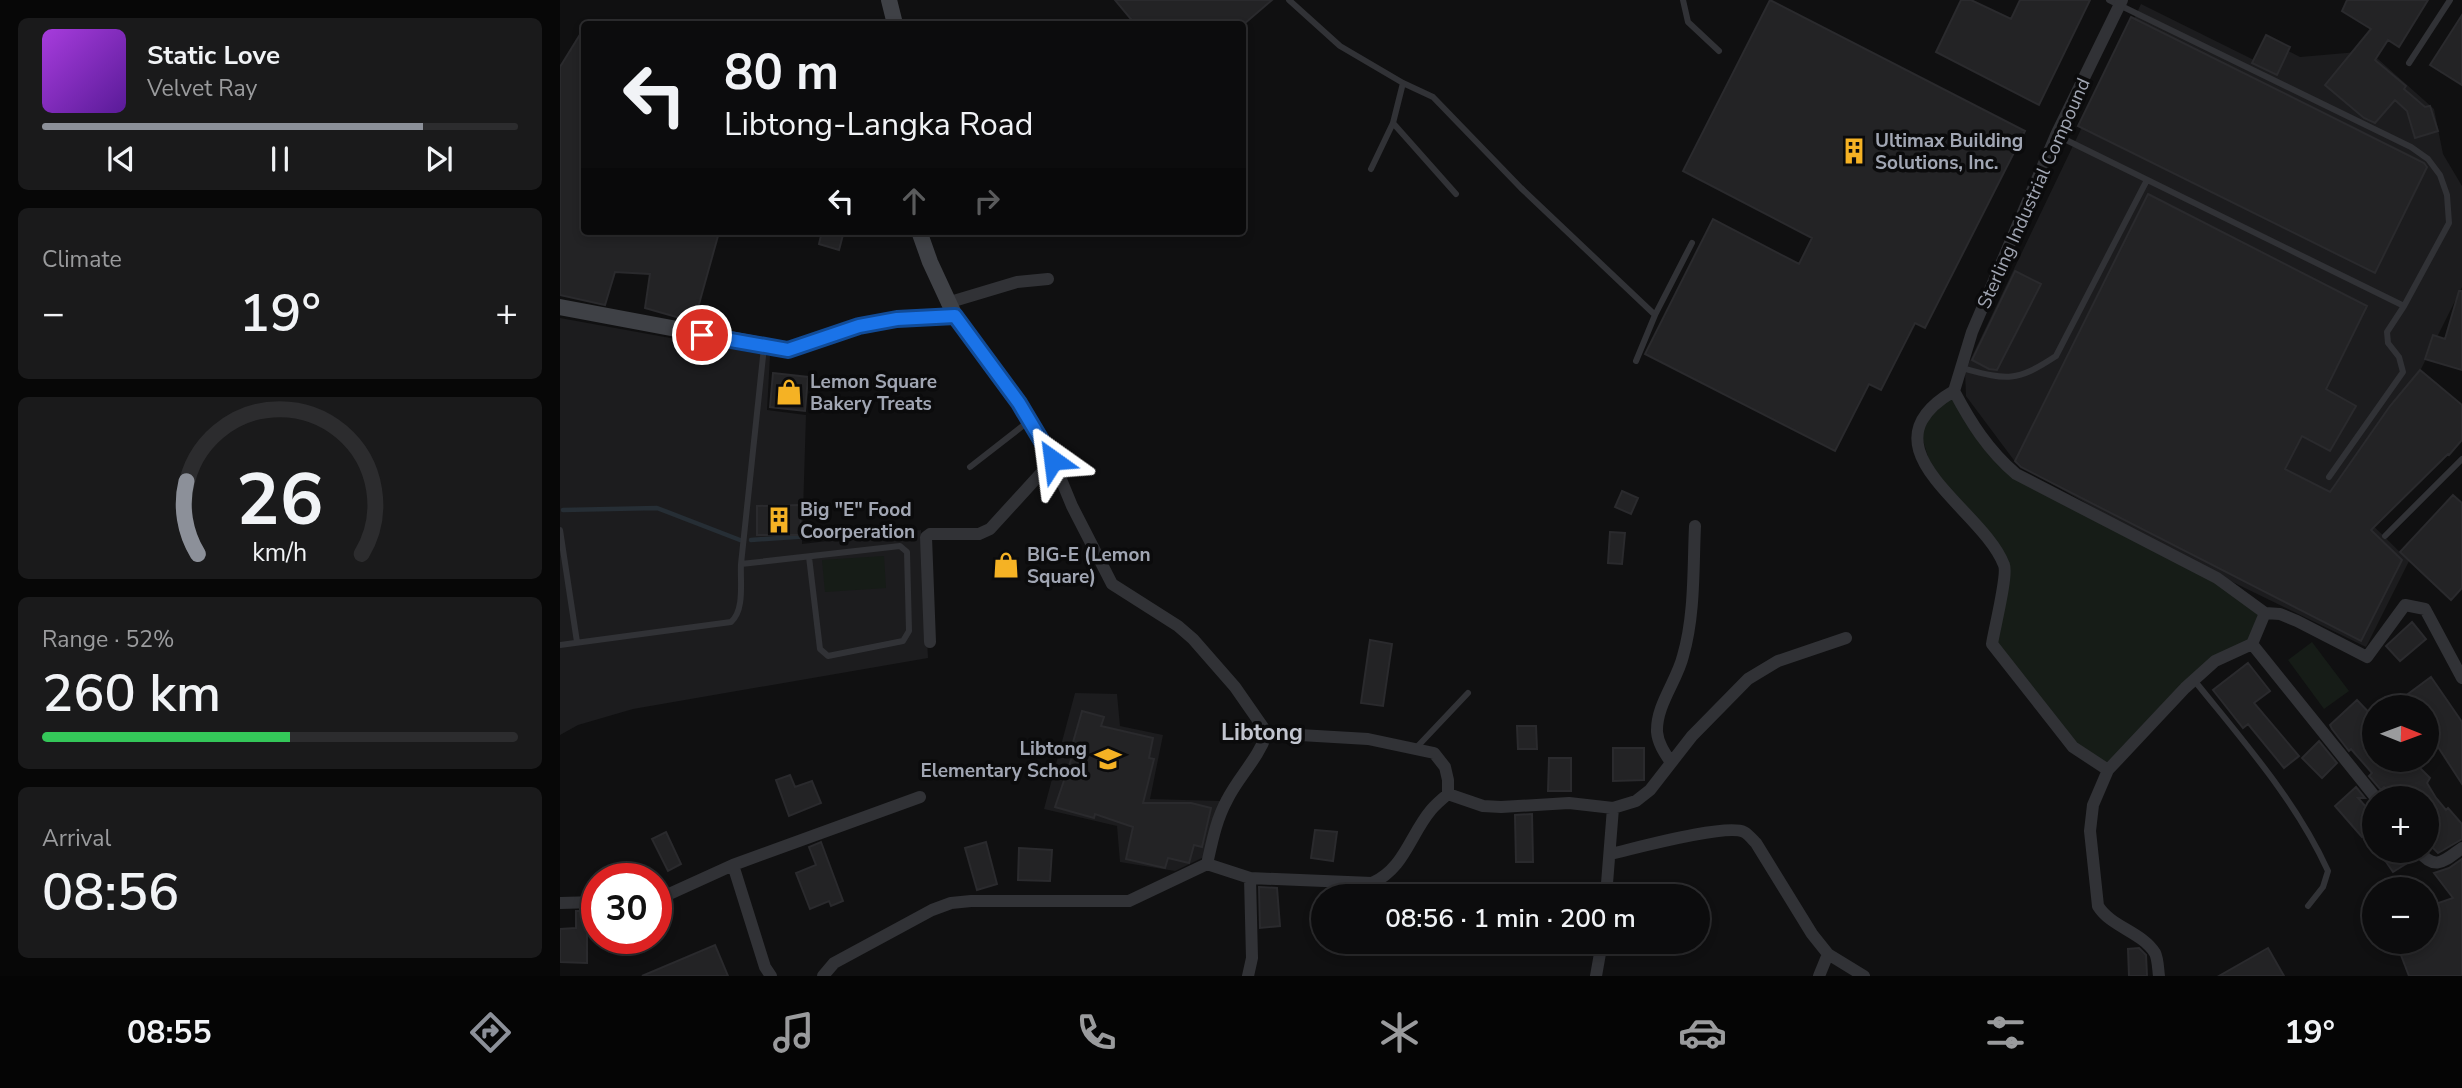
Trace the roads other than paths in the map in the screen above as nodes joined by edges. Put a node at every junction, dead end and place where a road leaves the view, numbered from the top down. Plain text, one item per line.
1 (888, 0) edge
2 (1289, 0) edge
3 (1683, 0) edge
4 (2450, 0) edge
5 (2117, 2) edge
6 (894, 21) edge
7 (1719, 51) dead end
8 (2409, 63) dead end
9 (1403, 83) junction
10 (1393, 123) junction
11 (2056, 135) junction
12 (1371, 169) dead end
13 (2147, 180) junction
14 (1456, 194) dead end
15 (921, 235) edge
16 (1692, 243) dead end
17 (1048, 279) dead end
18 (2404, 306) junction
19 (560, 307) edge
20 (951, 309) junction
21 (1656, 315) junction
22 (764, 346) junction
23 (1636, 361) dead end
24 (1962, 368) junction
25 (1954, 391) junction
26 (1029, 421) junction
27 (2462, 458) edge
28 (1053, 460) junction
29 (970, 467) dead end
30 (2329, 477) dead end
31 (1695, 526) dead end
32 (560, 530) edge
33 (2385, 536) dead end
34 (809, 557) junction
35 (741, 564) junction
36 (2265, 614) junction
37 (1846, 638) dead end
38 (577, 642) junction
39 (930, 642) dead end
40 (2252, 644) junction
41 (560, 645) edge
42 (2462, 678) edge
43 (2194, 680) junction
44 (1468, 693) dead end
45 (1267, 733) junction
46 (1416, 748) junction
47 (1670, 761) junction
48 (2108, 770) junction
49 (2366, 786) edge
50 (1447, 794) junction
51 (920, 797) dead end
52 (1613, 808) junction
53 (2462, 848) edge
54 (1610, 854) junction
55 (2439, 863) edge
56 (1207, 864) junction
57 (733, 865) junction
58 (1250, 878) junction
59 (1607, 884) edge
60 (672, 893) edge
61 (581, 902) edge
62 (560, 903) edge
63 (2308, 906) dead end
64 (1600, 954) edge
65 (1828, 954) junction
66 (771, 976) edge
67 (823, 976) edge
68 (1248, 976) edge
69 (1596, 976) edge
70 (1819, 976) edge
71 (1864, 976) edge
72 (2159, 976) edge

1 - 6 main road
2 - 9 lane
3 - 7 lane
4 - 8 lane
5 - 11 street, Sterling Industrial Compound
5 - 18 lane
9 - 10 lane
9 - 21 lane
10 - 12 lane
10 - 14 lane
11 - 13 lane
11 - 24 street, Sterling Industrial Compound
13 - 18 lane
13 - 24 lane
15 - 20 main road
16 - 21 lane
17 - 20 street
18 - 30 lane
19 - 22 main road
20 - 22 main road
20 - 26 street
21 - 23 lane
22 - 35 lane
24 - 25 street, Sterling Industrial Compound
25 - 36 street
25 - 48 street
26 - 28 street
26 - 29 lane
27 - 33 lane
28 - 39 street
28 - 45 street
31 - 47 street
32 - 38 lane
34 - 34 lane
34 - 35 lane
35 - 38 lane
36 - 40 street
36 - 42 street
37 - 47 street
38 - 41 lane
40 - 43 street
40 - 49 street
43 - 48 street
43 - 63 lane
44 - 46 lane
45 - 46 street
45 - 56 street
46 - 50 street
47 - 52 street
48 - 72 street
50 - 52 street
50 - 58 street
51 - 57 street
52 - 54 street
53 - 55 street
54 - 59 street
54 - 65 street
56 - 58 street
56 - 67 street
57 - 60 street
57 - 66 street
58 - 68 street
61 - 62 street
64 - 69 street
65 - 70 street
65 - 71 street

